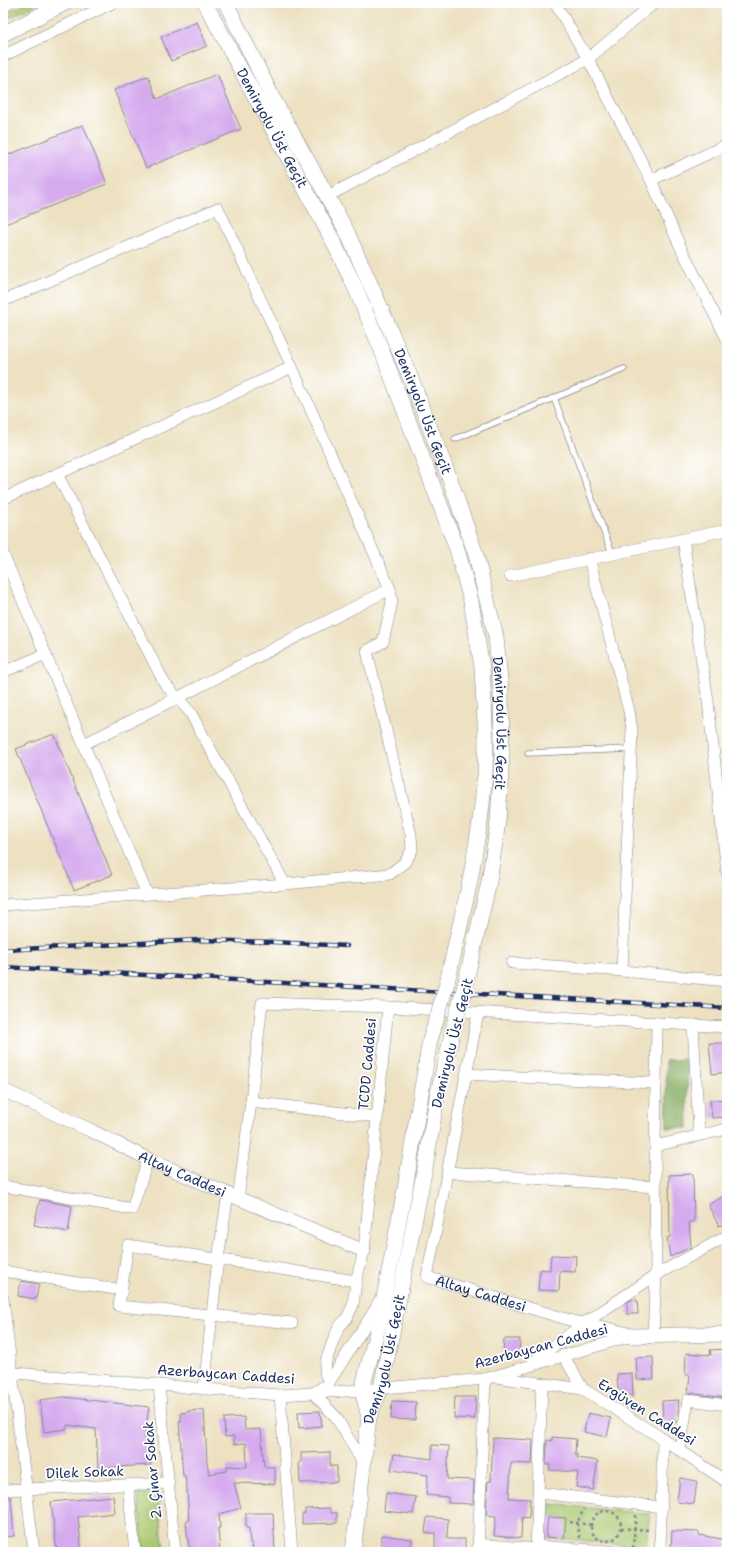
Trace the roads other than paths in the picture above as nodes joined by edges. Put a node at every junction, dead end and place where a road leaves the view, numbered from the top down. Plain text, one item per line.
1 (6, 3) edge
2 (65, 3) edge
3 (112, 3) edge
4 (205, 3) edge
5 (226, 3) edge
6 (555, 3) edge
7 (654, 3) edge
8 (3, 4) edge
9 (3, 34) edge
10 (3, 56) edge
11 (588, 59) junction
12 (727, 145) edge
13 (651, 180) junction
14 (328, 196) junction
15 (3, 301) edge
16 (727, 339) edge
17 (292, 366) junction
18 (624, 369) dead end
19 (554, 398) junction
20 (455, 439) dead end
21 (57, 474) junction
22 (3, 499) edge
23 (727, 530) edge
24 (683, 539) junction
25 (612, 553) junction
26 (3, 554) edge
27 (589, 558) junction
28 (510, 576) dead end
29 (390, 589) junction
30 (46, 654) junction
31 (3, 672) edge
32 (177, 698) junction
33 (84, 744) junction
34 (631, 749) junction
35 (528, 753) dead end
36 (727, 873) edge
37 (285, 884) junction
38 (147, 894) junction
39 (3, 905) edge
40 (512, 963) dead end
41 (622, 971) junction
42 (727, 981) edge
43 (388, 1007) junction
44 (478, 1013) junction
45 (657, 1023) junction
46 (693, 1025) junction
47 (727, 1027) edge
48 (467, 1074) junction
49 (656, 1084) junction
50 (3, 1090) edge
51 (251, 1102) junction
52 (377, 1117) junction
53 (727, 1129) edge
54 (699, 1135) junction
55 (655, 1146) junction
56 (148, 1158) junction
57 (448, 1172) junction
58 (3, 1186) edge
59 (655, 1187) junction
60 (233, 1196) junction
61 (727, 1236) edge
62 (364, 1250) junction
63 (218, 1259) junction
64 (3, 1271) edge
65 (656, 1275) junction
66 (356, 1281) junction
67 (387, 1284) junction
68 (122, 1290) junction
69 (3, 1299) edge
70 (212, 1315) junction
71 (292, 1323) dead end
72 (583, 1324) junction
73 (727, 1334) edge
74 (653, 1335) junction
75 (632, 1336) junction
76 (563, 1355) junction
77 (527, 1366) junction
78 (7, 1371) edge
79 (488, 1378) junction
80 (329, 1383) junction
81 (542, 1384) junction
82 (159, 1385) junction
83 (380, 1388) junction
84 (204, 1389) junction
85 (583, 1389) junction
86 (362, 1390) junction
87 (314, 1393) junction
88 (280, 1395) junction
89 (727, 1404) edge
90 (369, 1417) junction
91 (663, 1439) junction
92 (680, 1450) junction
93 (363, 1463) junction
94 (727, 1482) edge
95 (168, 1483) junction
96 (128, 1485) junction
97 (27, 1489) junction
98 (3, 1490) edge
99 (539, 1493) junction
100 (662, 1507) junction
101 (478, 1548) edge
102 (536, 1549) edge
103 (597, 1551) edge
104 (34, 1552) edge
105 (135, 1552) edge
106 (175, 1552) edge
107 (292, 1552) edge
108 (353, 1552) edge
109 (622, 1552) edge
110 (660, 1552) edge

1 - 8 main road
2 - 9 main road
3 - 10 street
4 - 67 main road, Demiryolu Üst Geçit, bridge
5 - 14 main road, Demiryolu Üst Geçit
6 - 11 street
7 - 11 street
11 - 13 street
11 - 14 street
12 - 13 street
13 - 16 street
14 - 83 main road, Demiryolu Üst Geçit, bridge
15 - 17 street
17 - 21 street
17 - 29 street
18 - 19 lane
19 - 20 lane
19 - 25 lane
21 - 22 street
21 - 32 street
23 - 24 street
24 - 25 street
24 - 36 street
25 - 27 street
26 - 30 street
27 - 28 street
27 - 34 street
29 - 32 street
29 - 37 street
30 - 31 street
30 - 33 street
32 - 33 street
32 - 37 street
33 - 38 street
34 - 35 lane
34 - 41 street
37 - 38 street
38 - 39 street
40 - 41 street
41 - 42 street
43 - 44 street, TCDD Caddesi
43 - 51 street
43 - 52 street, TCDD Caddesi
44 - 45 street, TCDD Caddesi
44 - 48 street, Altay Caddesi
45 - 46 street, TCDD Caddesi
45 - 49 street
46 - 47 street, TCDD Caddesi
46 - 54 street
48 - 49 street
48 - 57 street, Altay Caddesi
49 - 55 street
50 - 56 street, Altay Caddesi
51 - 52 street
51 - 60 street
52 - 62 street, TCDD Caddesi
53 - 54 street
54 - 55 street
55 - 59 street
56 - 58 street
56 - 60 street, Altay Caddesi
57 - 59 street
57 - 72 street, Altay Caddesi
59 - 65 street
60 - 62 street, Altay Caddesi
60 - 63 street
61 - 65 street
62 - 66 street, TCDD Caddesi
63 - 66 street
63 - 68 street
63 - 70 street
64 - 68 street
65 - 72 street
65 - 74 street
66 - 80 street, TCDD Caddesi
67 - 80 street
67 - 86 main road, Demiryolu Üst Geçit
68 - 70 street
69 - 78 street
70 - 71 street
70 - 84 street
72 - 75 main road, Altay Caddesi
72 - 77 street
73 - 74 main road, Altay Caddesi
74 - 75 main road, Altay Caddesi
75 - 76 street, Azerbaycan Caddesi
76 - 77 street, Azerbaycan Caddesi
76 - 85 street, Ergüven Caddesi
77 - 79 street, Azerbaycan Caddesi
78 - 82 street, Azerbaycan Caddesi
78 - 97 street
79 - 81 street
79 - 83 street, Azerbaycan Caddesi
79 - 101 street
80 - 87 street
81 - 85 street
81 - 99 street
82 - 84 street, Azerbaycan Caddesi
82 - 95 street, 2. Çınar Sokak
83 - 86 street, Azerbaycan Caddesi
83 - 90 main road, Demiryolu Üst Geçit
84 - 88 street, Azerbaycan Caddesi
85 - 91 street, Ergüven Caddesi
86 - 87 street, Azerbaycan Caddesi
86 - 90 main road, Demiryolu Üst Geçit
87 - 88 street, Azerbaycan Caddesi
87 - 93 street
88 - 107 street
89 - 92 street
90 - 93 main road
91 - 92 street, Ergüven Caddesi
91 - 100 street
92 - 94 street, Ergüven Caddesi
93 - 108 main road
95 - 96 street, Dilek Sokak
95 - 106 street, 2. Çınar Sokak
96 - 97 street, Dilek Sokak
96 - 105 street, 2. Çınar Sokak
97 - 98 street, Dilek Sokak
97 - 104 street
99 - 100 street
99 - 102 street
100 - 110 street
101 - 102 street
102 - 103 street
103 - 109 street

